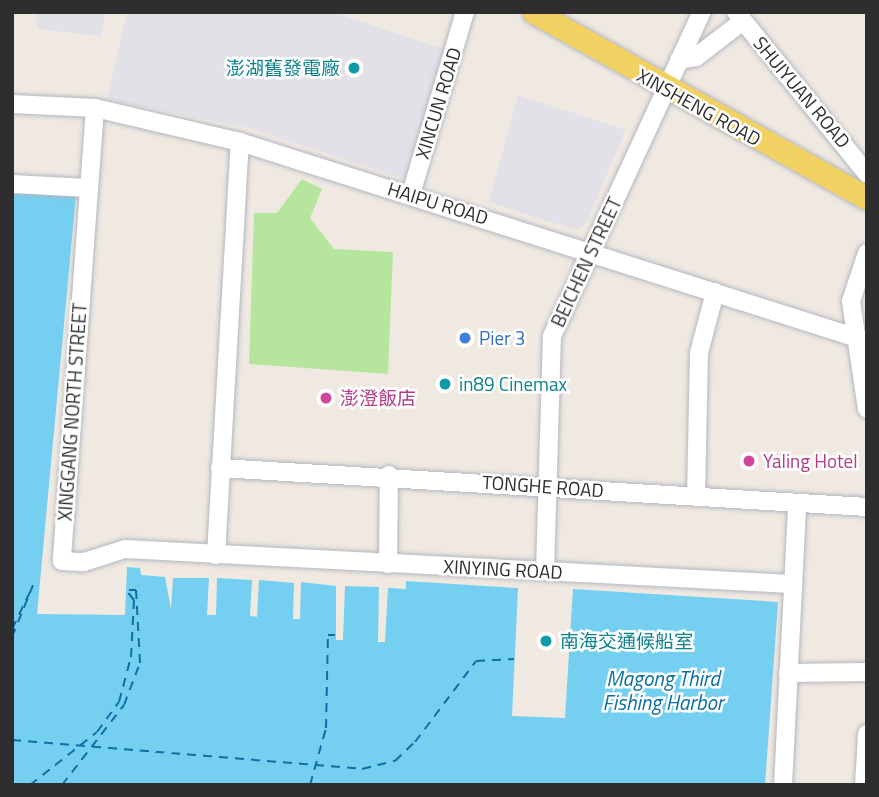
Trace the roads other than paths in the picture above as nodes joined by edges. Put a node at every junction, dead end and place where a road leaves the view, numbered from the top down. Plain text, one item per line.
1 (466, 12) edge
2 (534, 12) edge
3 (702, 12) edge
4 (739, 17) edge
5 (679, 60) junction
6 (664, 90) junction
7 (12, 104) edge
8 (95, 108) junction
9 (240, 142) junction
10 (867, 174) edge
11 (12, 184) edge
12 (88, 188) junction
13 (411, 194) junction
14 (867, 198) edge
15 (592, 251) junction
16 (867, 253) edge
17 (715, 292) junction
18 (861, 339) edge
19 (867, 409) edge
20 (220, 468) junction
21 (389, 475) junction
22 (545, 487) junction
23 (696, 496) junction
24 (797, 504) junction
25 (867, 507) edge
26 (216, 555) junction
27 (388, 564) junction
28 (545, 571) junction
29 (791, 584) junction
30 (867, 672) edge
31 (788, 673) junction
32 (867, 734) edge
33 (783, 785) edge
34 (864, 785) edge

1 - 13 street, XINCUN ROAD
2 - 6 main road, XINSHENG ROAD
3 - 5 street, BEICHEN STREET
4 - 5 street
4 - 10 street, SHUIYUAN ROAD
5 - 6 street, BEICHEN STREET
6 - 14 main road, XINSHENG ROAD
6 - 15 street, BEICHEN STREET
7 - 8 street, HAIPU ROAD
8 - 9 street, HAIPU ROAD
8 - 12 street, XINGGANG NORTH STREET
9 - 13 street, HAIPU ROAD
9 - 20 street
11 - 12 street
12 - 26 street, XINGGANG NORTH STREET
13 - 15 street, HAIPU ROAD
15 - 17 street, HAIPU ROAD
15 - 22 street, BEICHEN STREET
16 - 18 street
17 - 18 street, HAIPU ROAD
17 - 23 street
18 - 19 street
20 - 21 street, TONGHE ROAD
20 - 26 street
21 - 22 street, TONGHE ROAD
21 - 27 street
22 - 23 street, TONGHE ROAD
22 - 28 street, BEICHEN STREET
23 - 24 street, TONGHE ROAD
24 - 25 street, TONGHE ROAD
24 - 29 street
26 - 27 street, XINYING ROAD
27 - 28 street, XINYING ROAD
28 - 29 street, XINYING ROAD
29 - 31 street
30 - 31 street
31 - 33 street
32 - 34 street

